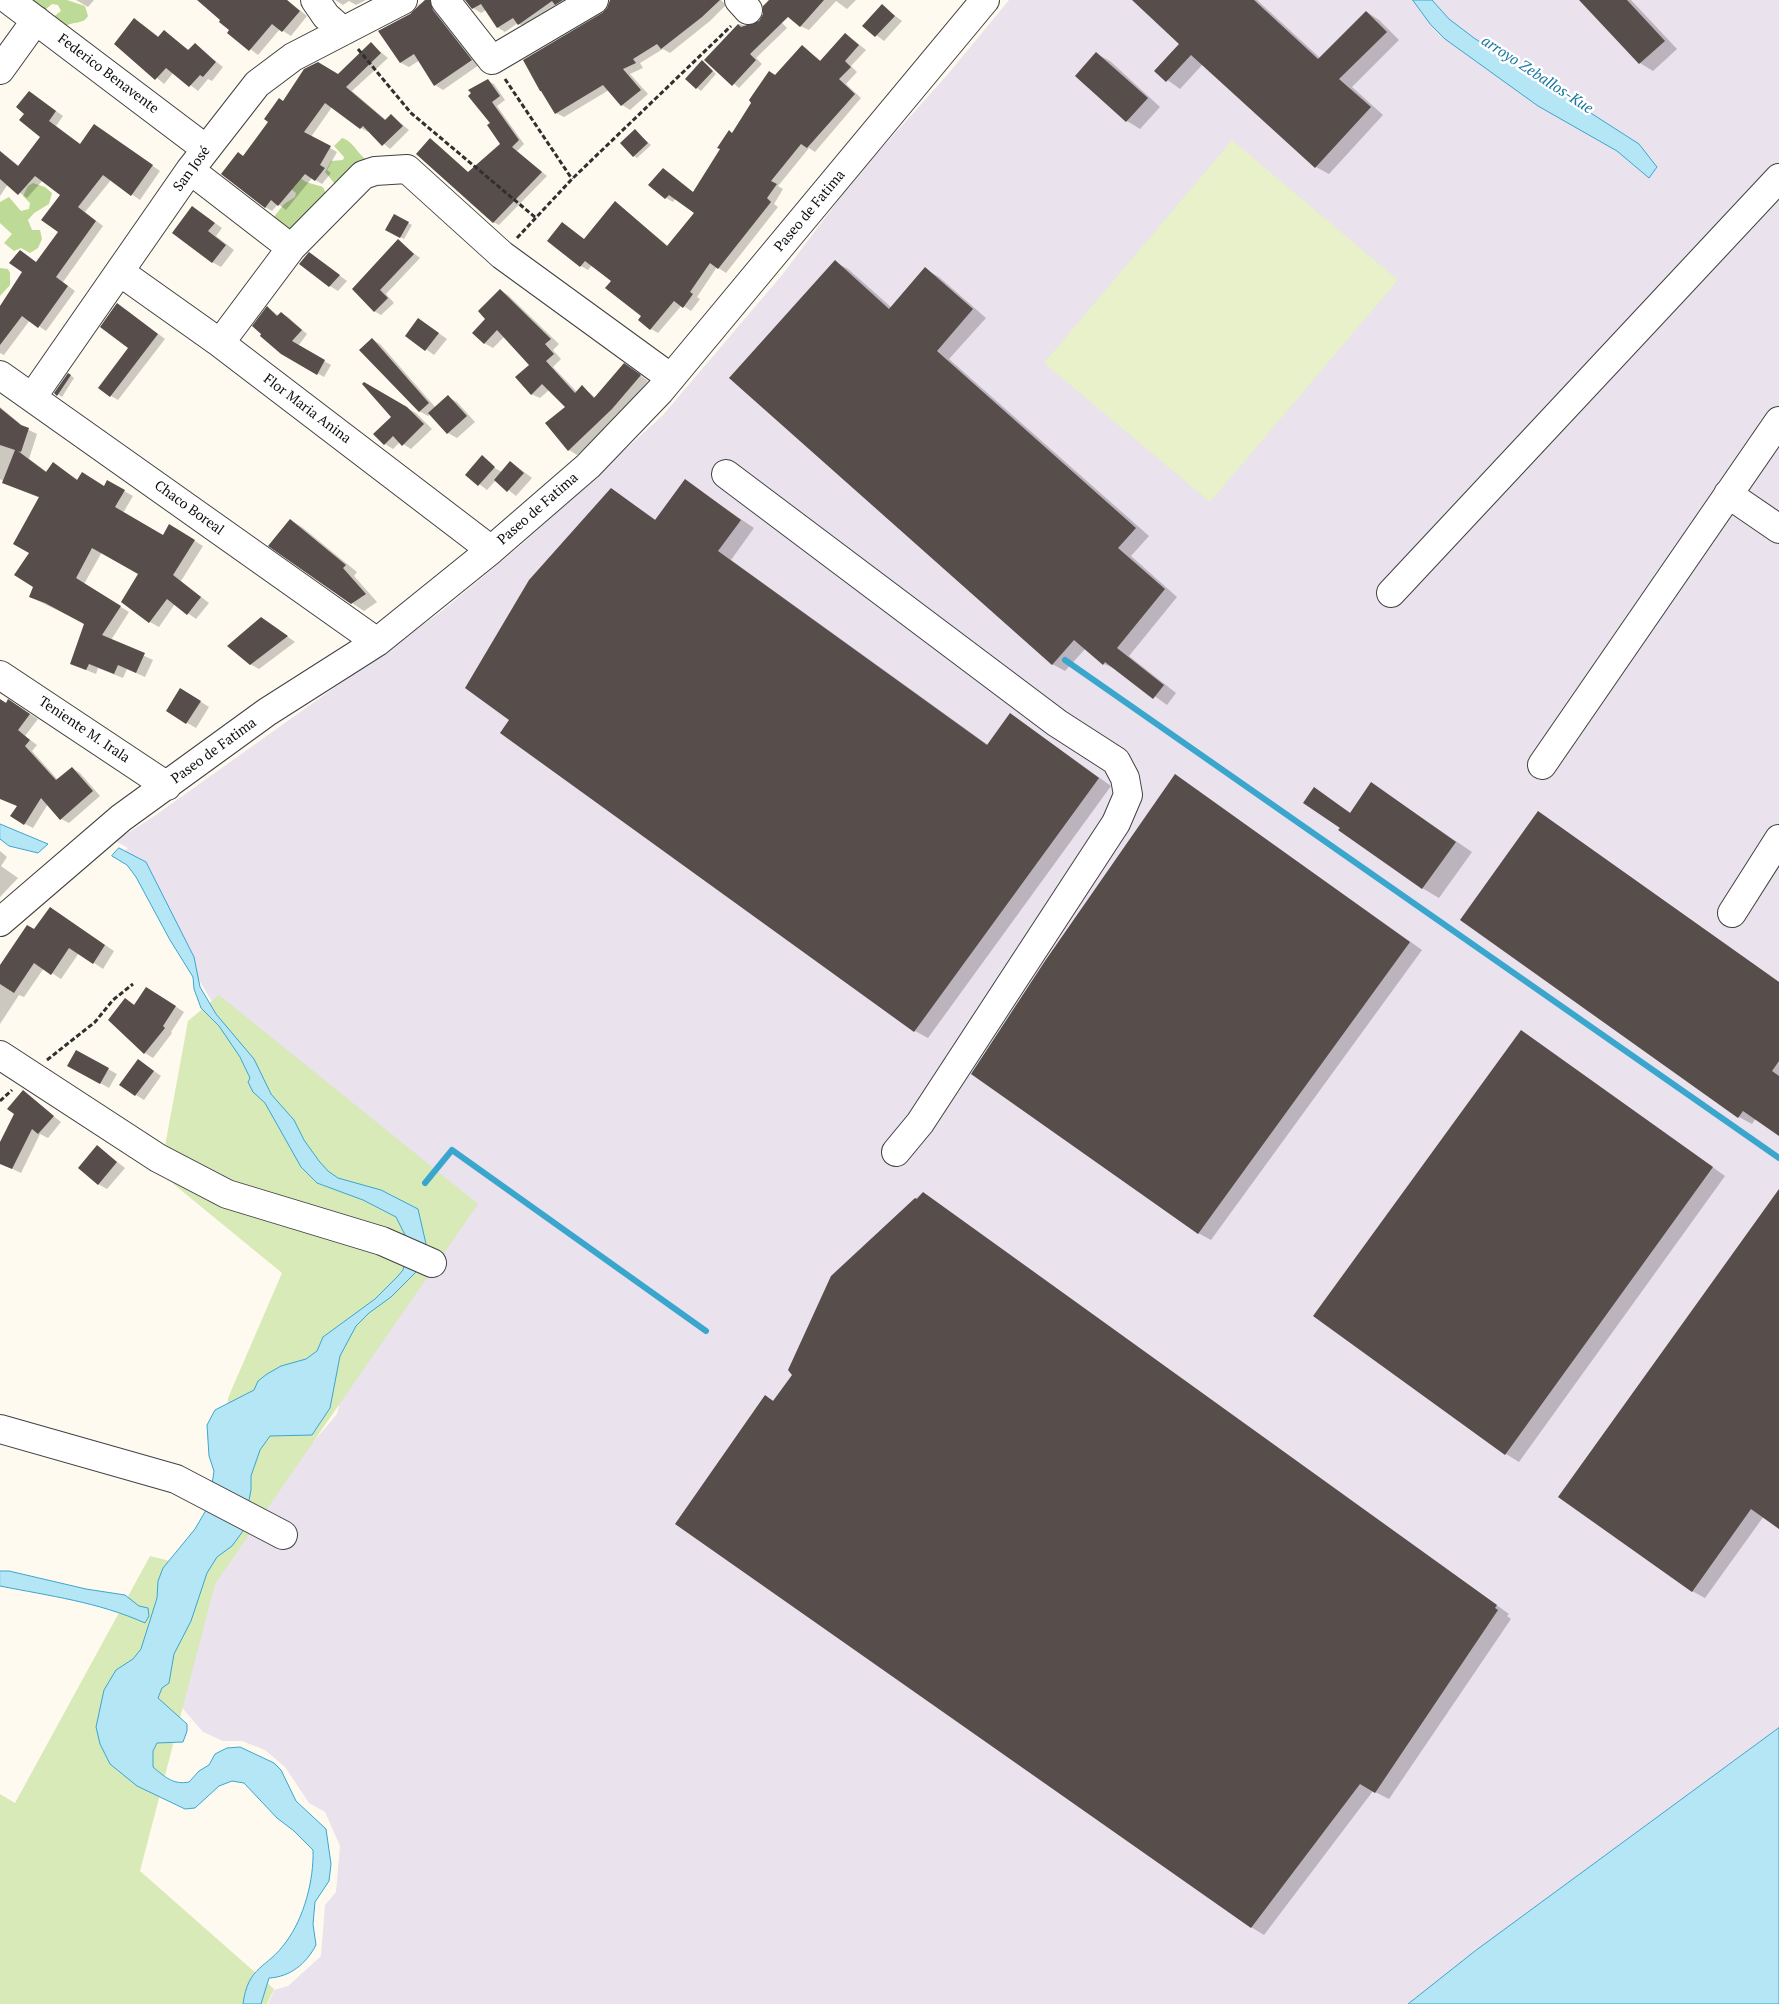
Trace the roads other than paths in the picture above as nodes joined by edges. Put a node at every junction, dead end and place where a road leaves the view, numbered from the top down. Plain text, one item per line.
1 (9, 0) edge
2 (315, 0) edge
3 (403, 0) edge
4 (445, 0) edge
5 (594, 0) edge
6 (985, 0) edge
7 (36, 20) junction
8 (343, 32) junction
9 (0, 70) edge
10 (198, 159) junction
11 (1779, 178) edge
12 (291, 248) junction
13 (120, 272) junction
14 (220, 342) junction
15 (0, 375) edge
16 (671, 378) junction
17 (33, 396) junction
18 (1778, 426) edge
19 (726, 474) dead end
20 (1728, 494) junction
21 (1779, 529) edge
22 (491, 550) junction
23 (1391, 593) dead end
24 (377, 642) junction
25 (0, 675) edge
26 (1542, 765) dead end
27 (167, 786) junction
28 (1779, 839) edge
29 (1732, 913) dead end
30 (0, 922) edge
31 (0, 1055) edge
32 (896, 1152) dead end
33 (432, 1263) dead end
34 (0, 1429) edge
35 (283, 1535) dead end

1 - 7 street, Federico Benavente
2 - 8 street
3 - 8 street, San José
4 - 5 street
6 - 16 street, Paseo de Fatima
7 - 9 street
7 - 10 street, Federico Benavente
8 - 10 street, San José
10 - 12 street, Federico Benavente
10 - 13 street, San José
11 - 23 street
12 - 14 street
12 - 16 street
13 - 14 street, Flor Maria Anina
13 - 17 street, San José
14 - 22 street, Flor Maria Anina
15 - 17 street, Chaco Boreal
16 - 22 street, Paseo de Fatima
17 - 24 street, Chaco Boreal
18 - 20 street
19 - 32 street
20 - 21 street
20 - 26 street
22 - 24 street, Paseo de Fatima
24 - 27 street, Paseo de Fatima
25 - 27 street, Teniente M. Irala
27 - 30 street, Paseo de Fatima
28 - 29 street
31 - 33 street
34 - 35 street

